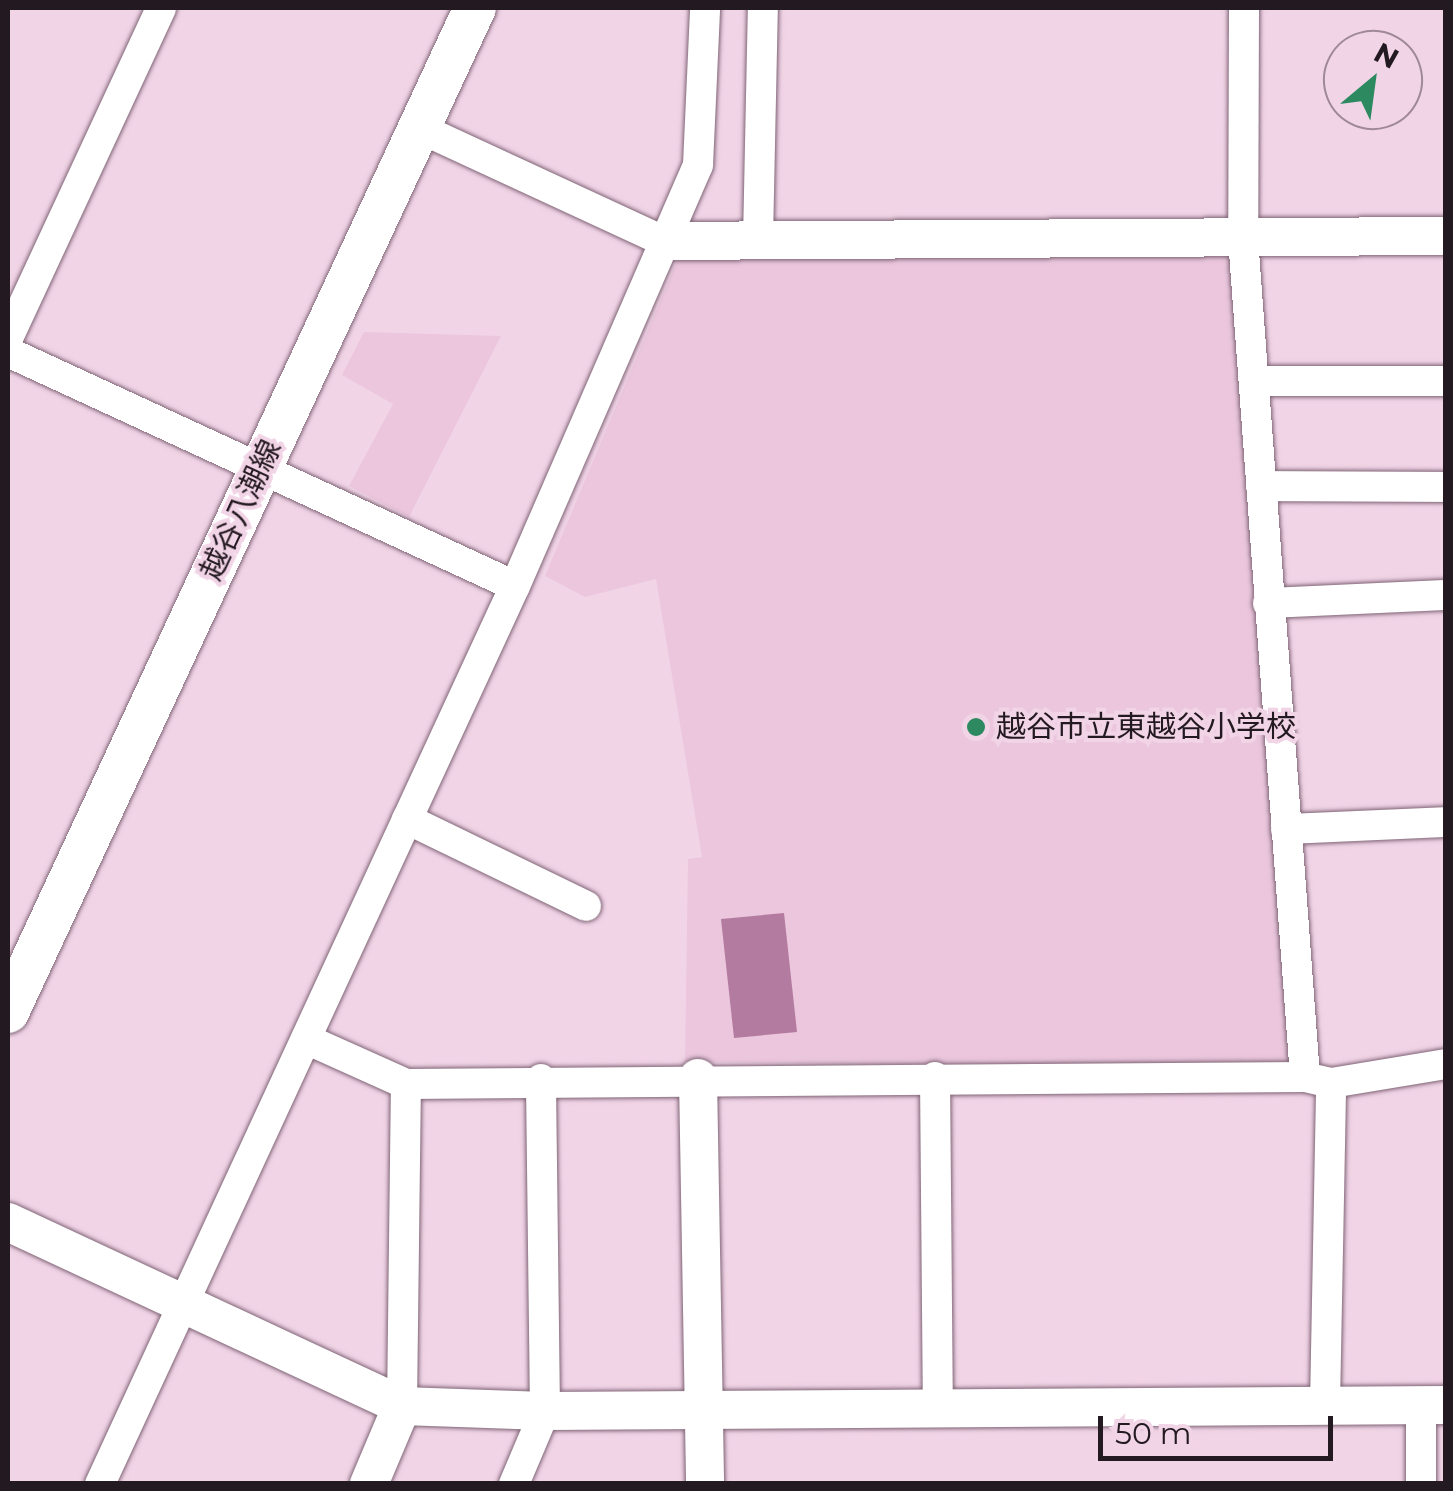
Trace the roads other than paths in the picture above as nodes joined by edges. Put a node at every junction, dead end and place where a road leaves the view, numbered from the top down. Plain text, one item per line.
1 (161, 8) edge
2 (476, 8) edge
3 (704, 8) edge
4 (763, 8) edge
5 (1244, 8) edge
6 (419, 128) junction
7 (1446, 236) edge
8 (1242, 238) junction
9 (758, 240) junction
10 (664, 241) junction
11 (8, 338) edge
12 (8, 352) edge
13 (1446, 380) edge
14 (1255, 382) junction
15 (260, 469) junction
16 (1261, 486) junction
17 (1446, 488) edge
18 (515, 586) junction
19 (1446, 595) edge
20 (1268, 603) junction
21 (408, 819) junction
22 (1446, 822) edge
23 (1286, 829) junction
24 (586, 906) dead end
25 (8, 1012) edge
26 (306, 1039) junction
27 (1446, 1064) edge
28 (698, 1078) junction
29 (935, 1078) junction
30 (541, 1079) junction
31 (1318, 1080) junction
32 (406, 1084) junction
33 (8, 1222) edge
34 (184, 1304) junction
35 (1325, 1405) junction
36 (1433, 1405) edge
37 (402, 1406) junction
38 (703, 1408) junction
39 (938, 1408) junction
40 (545, 1411) junction
41 (100, 1484) edge
42 (368, 1484) edge
43 (514, 1484) edge
44 (705, 1484) edge
45 (1421, 1484) edge

1 - 11 street
2 - 6 main road, 越谷八潮線
3 - 10 street
4 - 9 street
5 - 8 street
6 - 10 street
6 - 15 main road, 越谷八潮線
7 - 8 street
8 - 9 street
8 - 14 street
9 - 10 street
10 - 18 street
12 - 15 street
13 - 14 street
14 - 16 street
15 - 18 street
15 - 25 main road, 越谷八潮線
16 - 17 street
16 - 20 street
18 - 21 street
19 - 20 street
20 - 23 street
21 - 24 street
21 - 26 street
22 - 23 street
23 - 31 street
26 - 32 street
26 - 34 street
27 - 31 street
28 - 29 street
28 - 30 street
28 - 38 street
29 - 31 street
29 - 39 street
30 - 32 street
30 - 40 street
31 - 35 street
32 - 37 street
33 - 34 street
34 - 37 street
34 - 41 street
35 - 36 street
35 - 39 street
36 - 45 street
37 - 40 street
37 - 42 street
38 - 39 street
38 - 40 street
38 - 44 street
40 - 43 street

